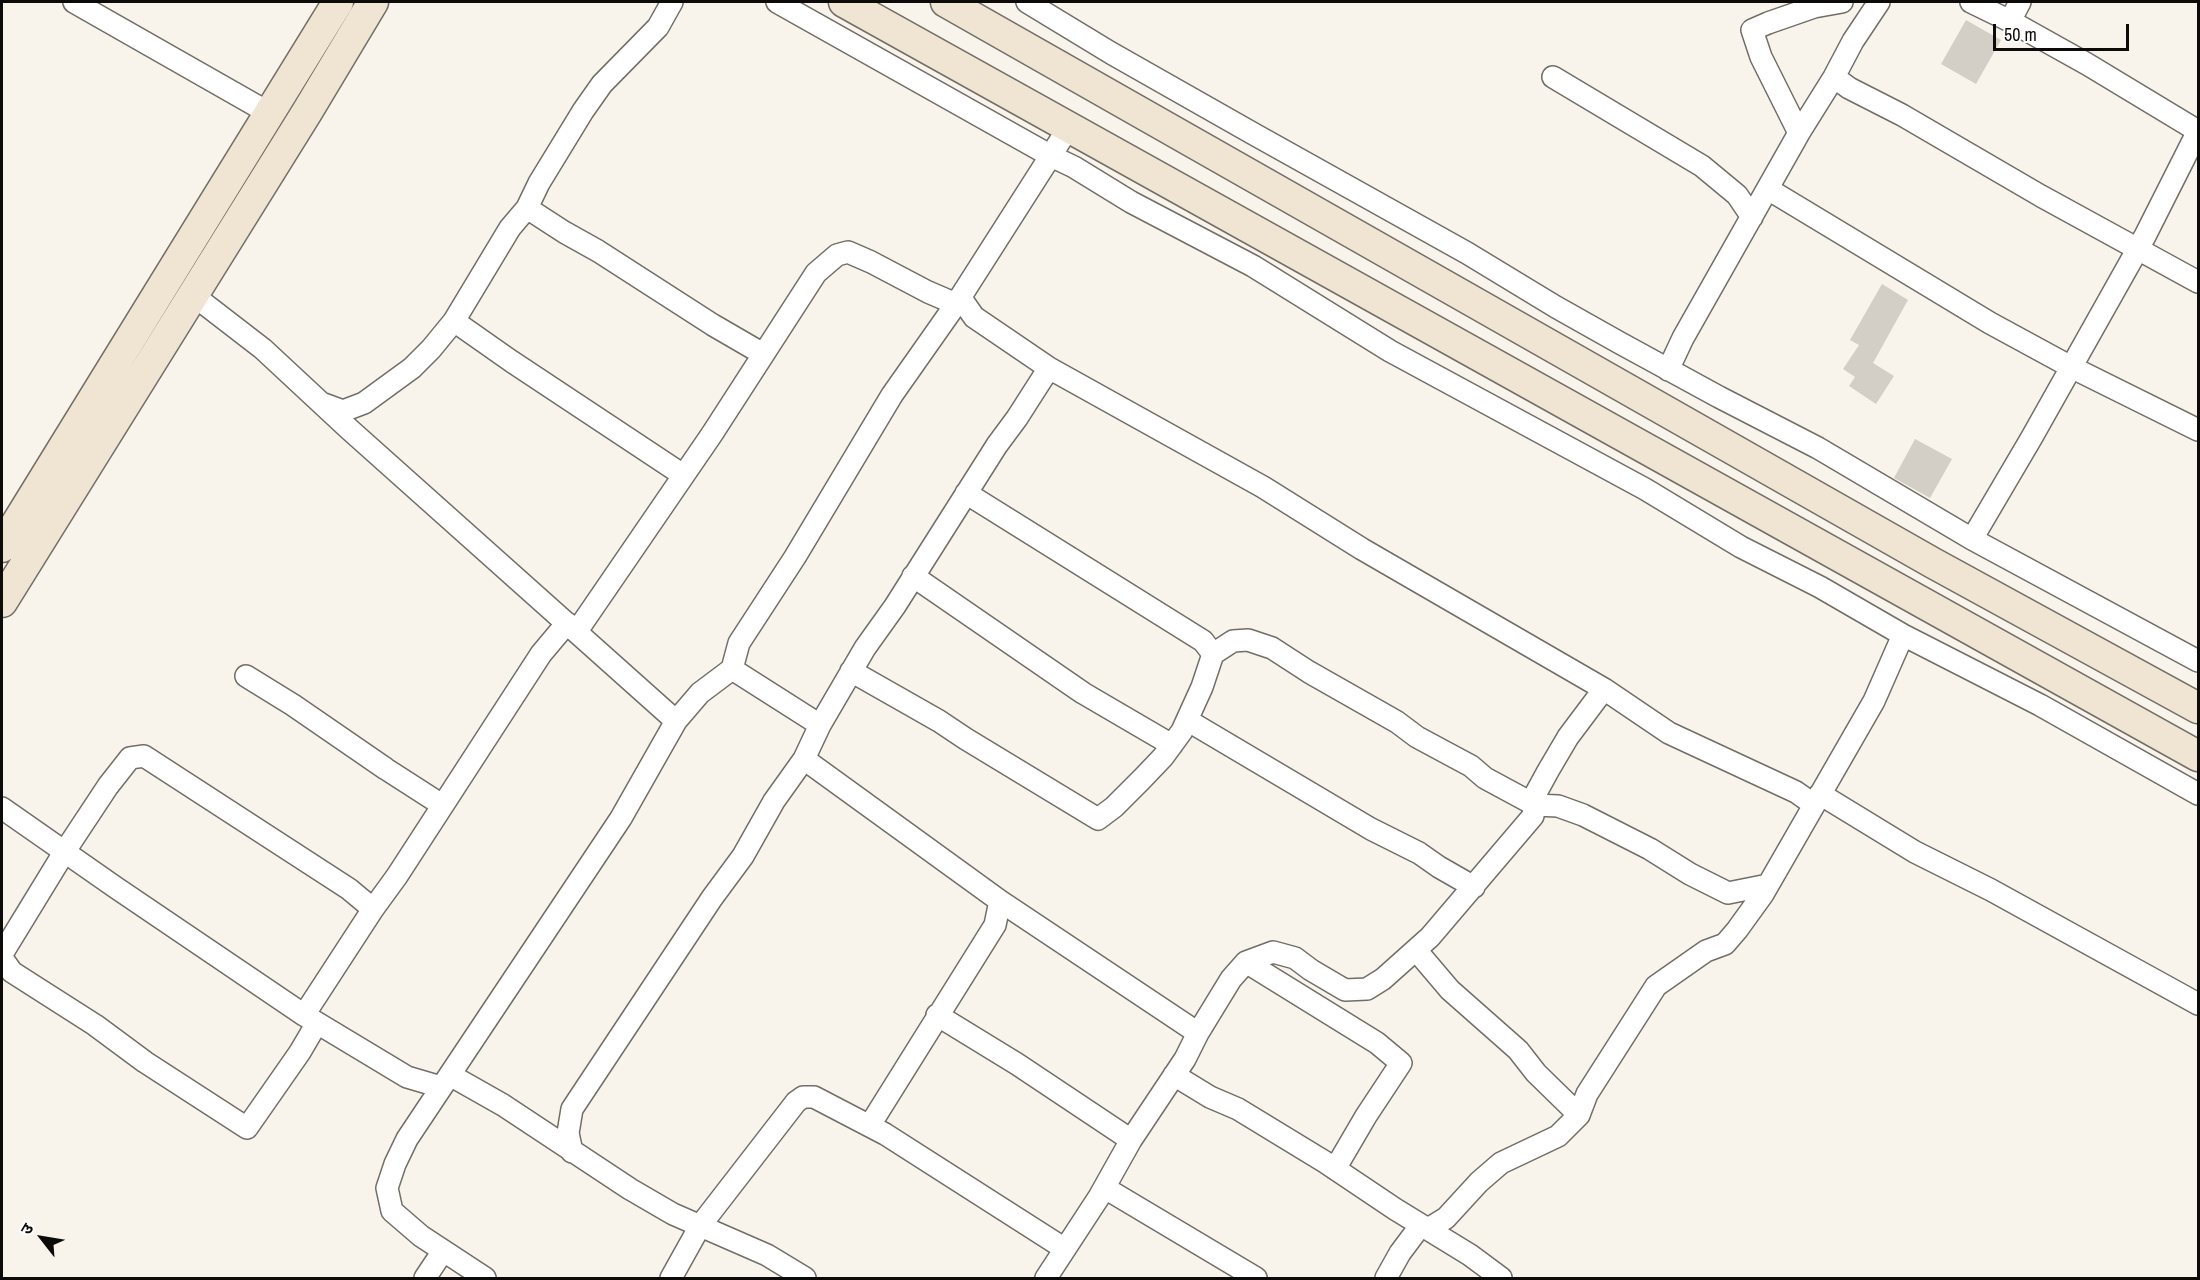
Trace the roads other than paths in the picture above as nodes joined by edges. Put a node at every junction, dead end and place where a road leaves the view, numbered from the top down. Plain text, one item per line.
1 (74, 2) edge
2 (338, 2) edge
3 (372, 2) edge
4 (672, 2) edge
5 (777, 2) edge
6 (844, 2) edge
7 (946, 2) edge
8 (1027, 2) edge
9 (1842, 2) edge
10 (1880, 2) edge
11 (1971, 2) edge
12 (2020, 2) edge
13 (2010, 21) junction
14 (1553, 77) dead end
15 (1834, 77) junction
16 (1097, 87) junction
17 (269, 113) junction
18 (1069, 127) junction
19 (2198, 131) edge
20 (1799, 133) junction
21 (1051, 156) junction
22 (1768, 189) junction
23 (527, 208) junction
24 (1752, 217) junction
25 (2138, 249) junction
26 (170, 275) junction
27 (2199, 282) edge
28 (193, 295) junction
29 (958, 300) junction
30 (454, 321) junction
31 (764, 354) junction
32 (2071, 367) junction
33 (1049, 368) junction
34 (1668, 370) junction
35 (323, 404) junction
36 (2199, 430) edge
37 (683, 476) junction
38 (966, 493) junction
39 (1972, 539) junction
40 (2, 547) edge
41 (913, 576) junction
42 (2, 602) edge
43 (572, 627) junction
44 (1903, 635) junction
45 (1213, 654) junction
46 (2199, 661) edge
47 (732, 669) junction
48 (851, 671) junction
49 (246, 676) dead end
50 (1604, 689) junction
51 (2199, 708) edge
52 (1187, 720) junction
53 (676, 721) junction
54 (820, 725) junction
55 (1172, 745) junction
56 (2199, 756) edge
57 (804, 759) junction
58 (2199, 794) edge
59 (1817, 799) junction
60 (442, 805) junction
61 (1535, 805) junction
62 (2, 808) edge
63 (65, 850) junction
64 (1768, 885) junction
65 (1474, 887) junction
66 (1000, 901) junction
67 (373, 909) junction
68 (1416, 950) junction
69 (2, 956) edge
70 (1246, 962) junction
71 (2199, 1004) edge
72 (937, 1015) junction
73 (311, 1019) junction
74 (1198, 1033) junction
75 (1174, 1075) junction
76 (446, 1081) junction
77 (1579, 1115) junction
78 (870, 1125) junction
79 (1131, 1140) junction
80 (572, 1152) junction
81 (1335, 1169) junction
82 (1105, 1188) junction
83 (700, 1226) junction
84 (1425, 1227) junction
85 (1065, 1249) junction
86 (443, 1251) junction
87 (425, 1278) edge
88 (485, 1278) edge
89 (671, 1278) edge
90 (805, 1278) edge
91 (1046, 1278) edge
92 (1256, 1278) edge
93 (1386, 1278) edge
94 (1501, 1278) edge

1 - 17 street
2 - 17 street
3 - 28 street
4 - 23 street
5 - 21 street
6 - 18 street
7 - 16 street
8 - 34 street
9 - 20 street
10 - 15 street
11 - 13 street
12 - 13 street
13 - 19 street
14 - 24 street
15 - 20 street
15 - 25 street
16 - 18 street
16 - 51 street
17 - 26 street
18 - 21 street
18 - 56 street
19 - 25 street
20 - 22 street
21 - 29 street
21 - 44 street
22 - 24 street
22 - 32 street
23 - 30 street
23 - 31 street
24 - 34 street
25 - 27 street
25 - 32 street
26 - 28 street
26 - 40 street
28 - 35 street
28 - 42 street
29 - 31 street
29 - 33 street
29 - 47 street
30 - 35 street
30 - 37 street
31 - 37 street
32 - 36 street
32 - 39 street
33 - 38 street
33 - 50 street
34 - 39 street
35 - 43 street
37 - 43 street
38 - 41 street
38 - 45 street
39 - 46 street
41 - 48 street
41 - 55 street
43 - 53 street
43 - 60 street
44 - 58 street
44 - 59 street
45 - 52 street
45 - 61 street
47 - 53 street
47 - 54 street
48 - 54 street
48 - 55 street
49 - 60 street
50 - 59 street
50 - 61 street
52 - 55 street
52 - 65 street
53 - 76 street
54 - 57 street
57 - 66 street
57 - 80 street
59 - 64 street
59 - 71 street
60 - 67 street
61 - 64 street
61 - 65 street
62 - 63 street
63 - 67 street
63 - 69 street
63 - 73 street
64 - 77 street
65 - 68 street
66 - 72 street
66 - 74 street
67 - 73 street
68 - 70 street
68 - 77 street
69 - 73 street
70 - 74 street
70 - 81 street
72 - 78 street
72 - 79 street
73 - 76 street
74 - 75 street
75 - 79 street
75 - 81 street
76 - 80 street
76 - 86 street
77 - 84 street
78 - 83 street
78 - 85 street
79 - 82 street
80 - 83 street
81 - 84 street
82 - 85 street
82 - 92 street
83 - 89 street
83 - 90 street
84 - 93 street
84 - 94 street
85 - 91 street
86 - 87 street
86 - 88 street

